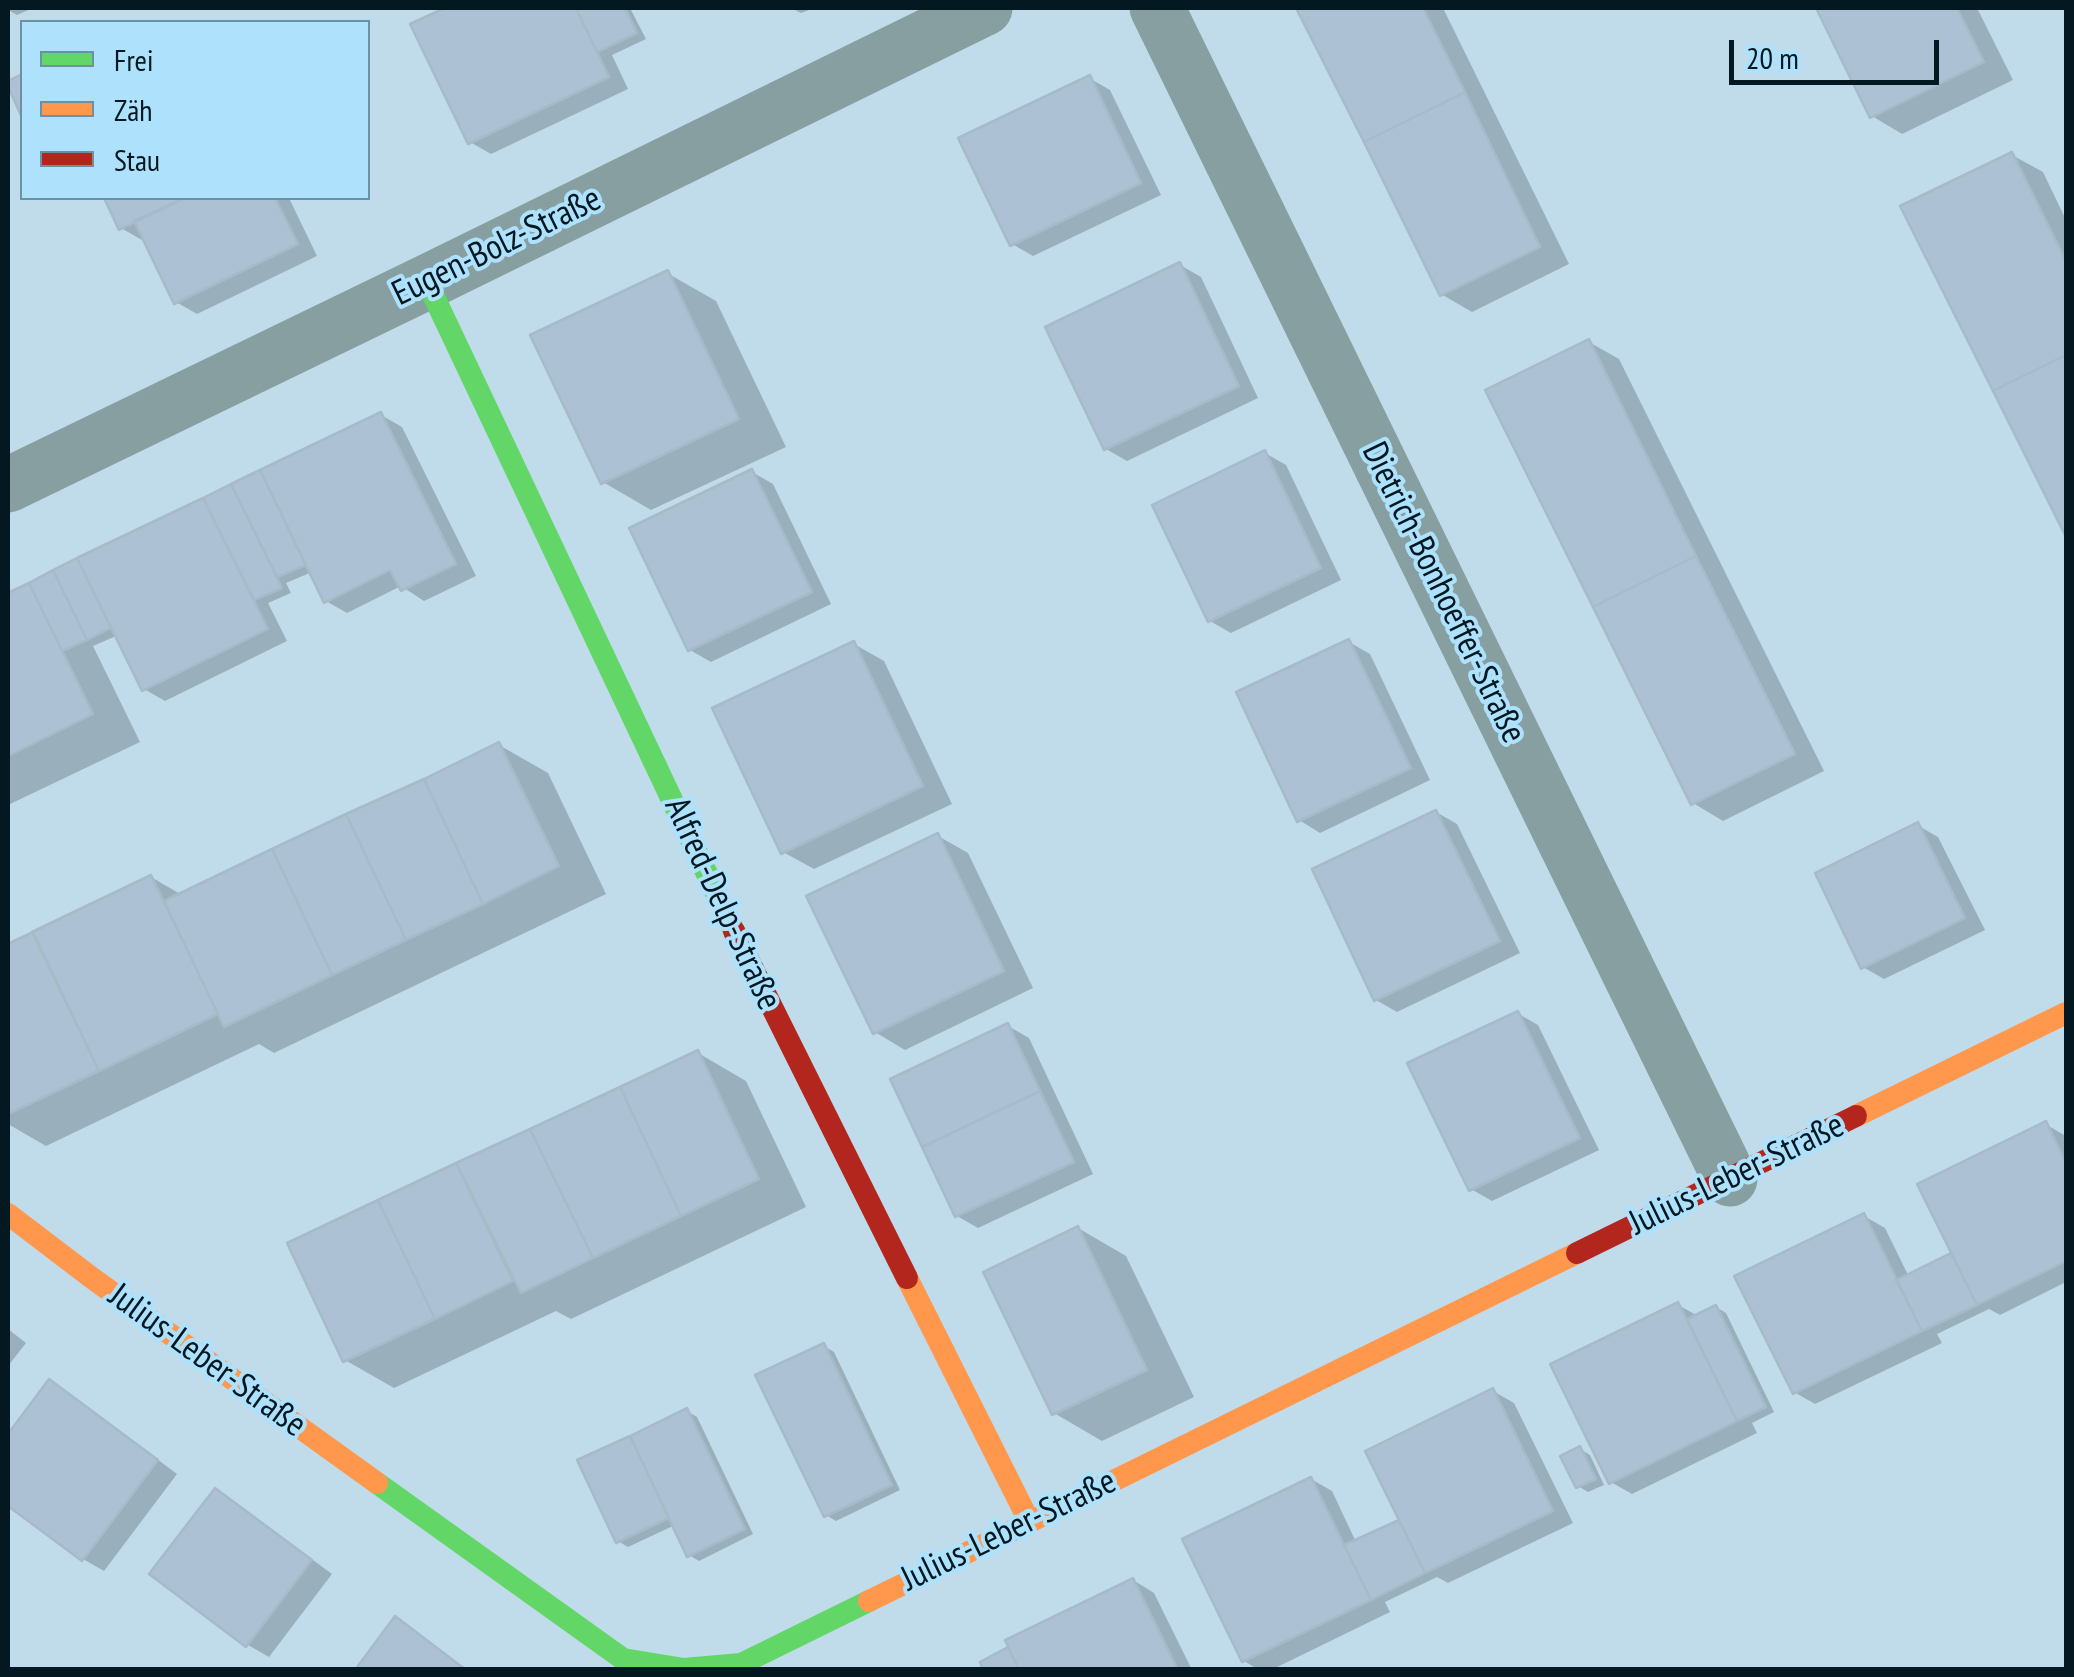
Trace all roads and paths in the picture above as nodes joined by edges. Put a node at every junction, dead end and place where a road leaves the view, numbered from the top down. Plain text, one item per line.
1 (985, 8) edge
2 (1157, 8) edge
3 (428, 282) junction
4 (8, 485) edge
5 (2066, 1013) edge
6 (1730, 1179) junction
7 (8, 1214) edge
8 (1029, 1521) junction

1 - 3 street, Eugen-Bolz-Straße
2 - 6 street, Dietrich-Bonhoeffer-Straße
3 - 4 street, Eugen-Bolz-Straße
3 - 8 street, Alfred-Delp-Straße
5 - 6 street, Julius-Leber-Straße
6 - 8 street, Julius-Leber-Straße
7 - 8 street, Julius-Leber-Straße

